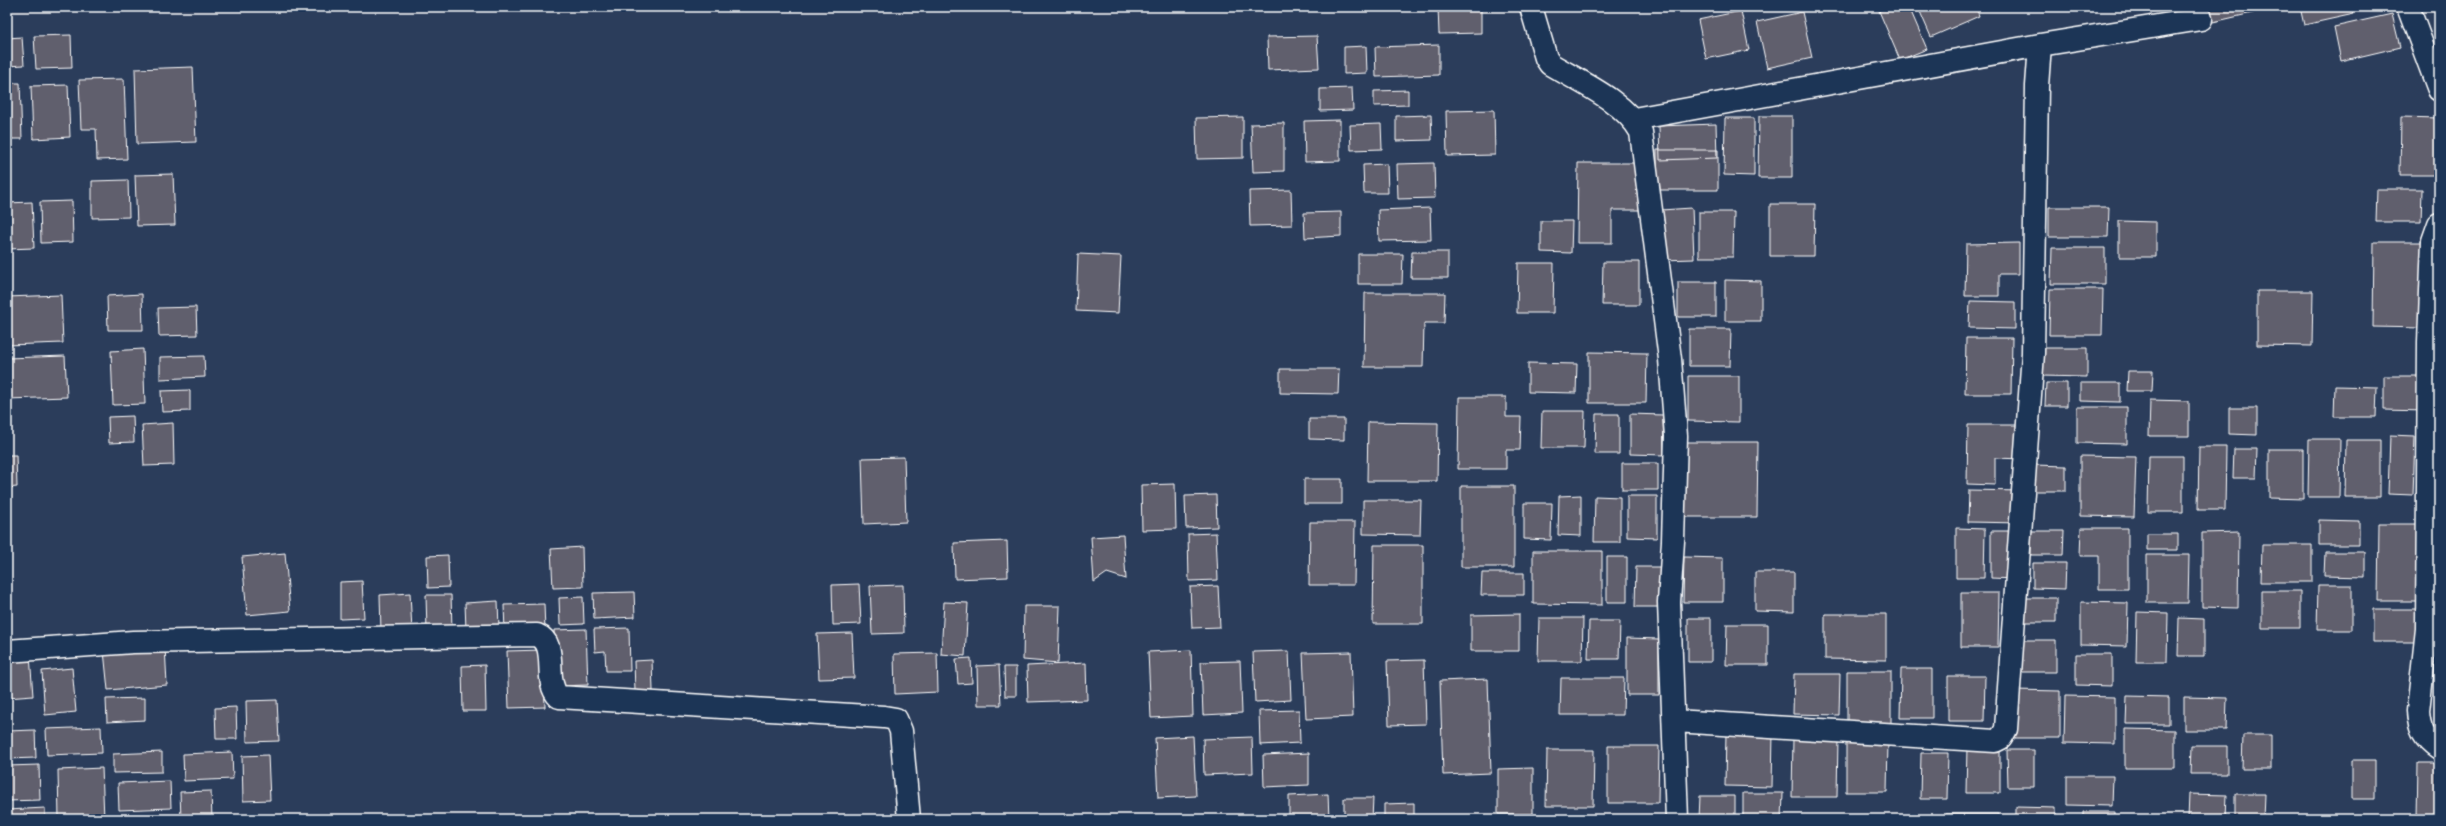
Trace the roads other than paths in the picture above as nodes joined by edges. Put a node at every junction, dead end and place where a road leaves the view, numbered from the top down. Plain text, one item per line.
1 (1531, 7) edge
2 (2198, 7) edge
3 (2408, 7) edge
4 (2040, 45) junction
5 (2439, 90) edge
6 (1634, 119) junction
7 (2439, 224) edge
8 (2434, 342) edge
9 (7, 651) edge
10 (1675, 721) junction
11 (2439, 749) edge
12 (909, 819) edge
13 (1677, 819) edge

1 - 6 street
2 - 4 street
3 - 5 street
4 - 6 street
4 - 10 street
6 - 10 street
7 - 8 street
8 - 11 street
9 - 12 street
10 - 13 street

